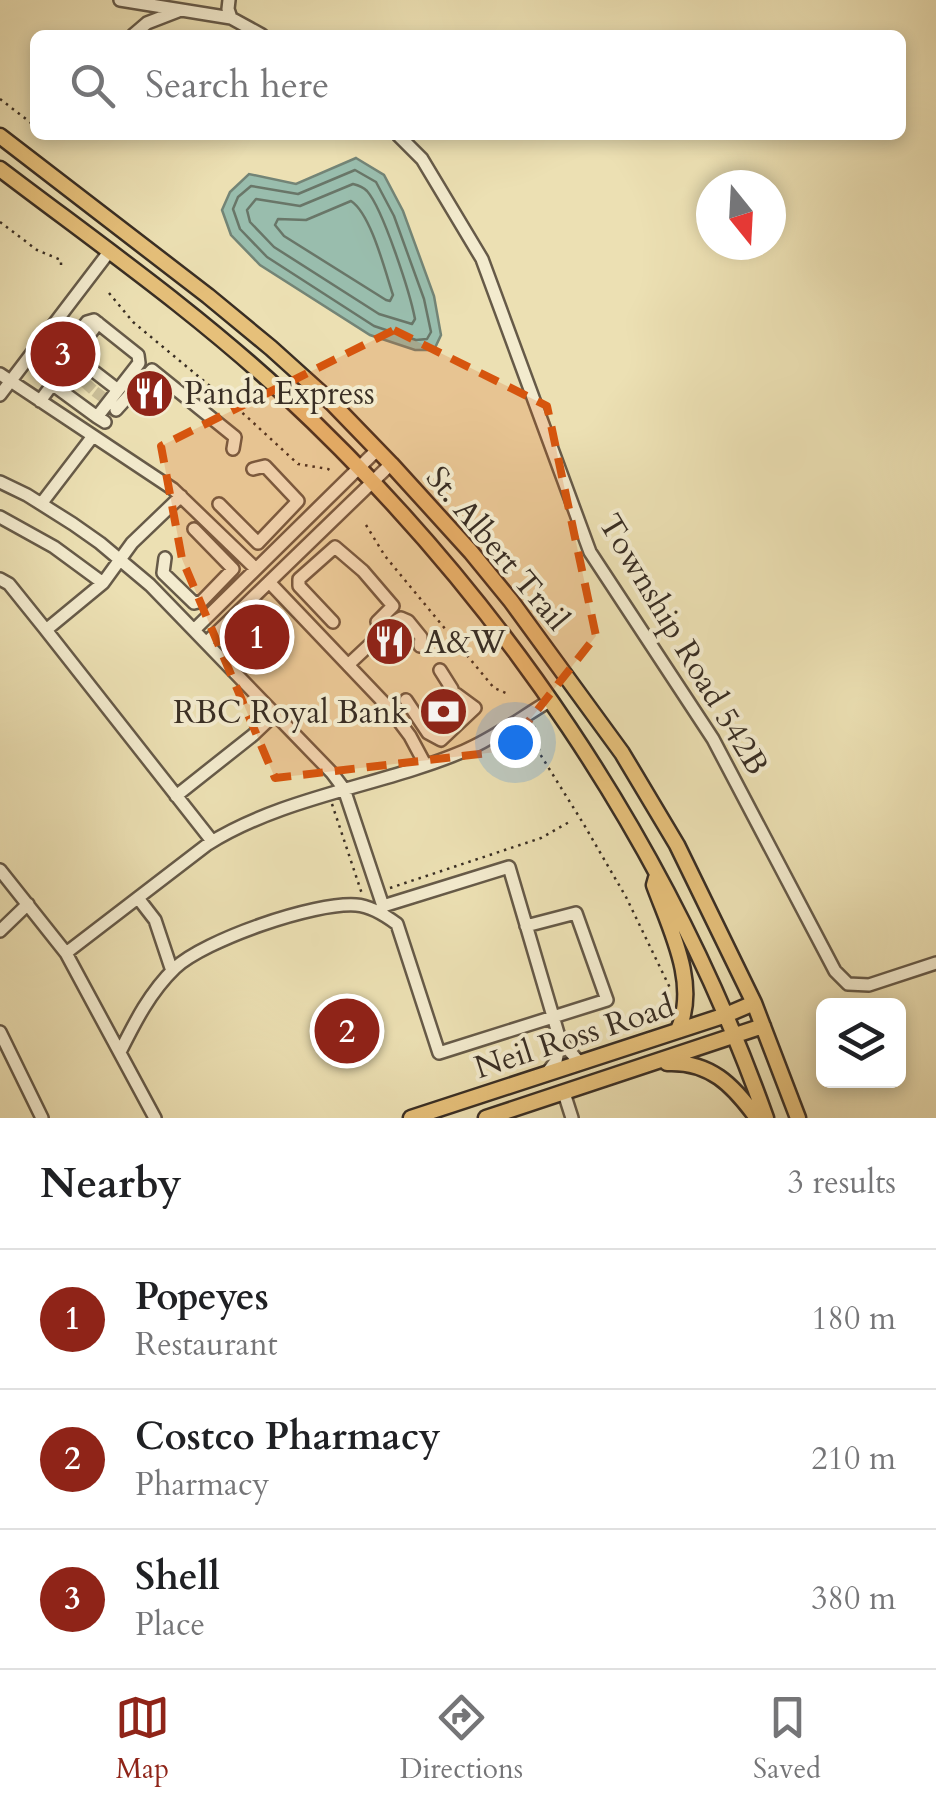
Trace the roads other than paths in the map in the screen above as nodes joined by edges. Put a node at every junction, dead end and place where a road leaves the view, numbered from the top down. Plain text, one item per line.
1 (120, 0) edge
2 (230, 0) edge
3 (182, 10) junction
4 (231, 18) junction
5 (138, 30) edge
6 (253, 30) edge
7 (0, 136) edge
8 (403, 140) edge
9 (0, 169) edge
10 (109, 252) junction
11 (72, 350) junction
12 (56, 362) dead end
13 (5, 378) edge
14 (100, 379) junction
15 (52, 384) junction
16 (0, 395) edge
17 (40, 401) junction
18 (116, 410) dead end
19 (93, 436) junction
20 (232, 449) dead end
21 (378, 449) junction
22 (391, 464) junction
23 (359, 466) junction
24 (253, 469) dead end
25 (372, 480) junction
26 (0, 482) edge
27 (181, 496) junction
28 (41, 504) junction
29 (219, 504) dead end
30 (0, 518) edge
31 (194, 529) dead end
32 (165, 558) dead end
33 (120, 559) junction
34 (256, 569) junction
35 (0, 579) edge
36 (269, 582) junction
37 (103, 583) junction
38 (334, 622) dead end
39 (377, 622) dead end
40 (46, 630) junction
41 (194, 630) junction
42 (206, 643) junction
43 (420, 646) dead end
44 (348, 664) junction
45 (440, 670) dead end
46 (406, 700) dead end
47 (551, 700) junction
48 (275, 714) junction
49 (425, 764) junction
50 (344, 789) junction
51 (176, 796) junction
52 (212, 841) junction
53 (0, 870) edge
54 (657, 872) junction
55 (138, 898) junction
56 (28, 904) junction
57 (382, 908) junction
58 (526, 926) junction
59 (0, 931) edge
60 (66, 953) junction
61 (936, 963) edge
62 (172, 970) junction
63 (754, 1004) junction
64 (726, 1015) junction
65 (554, 1017) junction
66 (763, 1026) junction
67 (678, 1030) junction
68 (0, 1032) edge
69 (736, 1037) junction
70 (560, 1040) junction
71 (120, 1052) junction
72 (580, 1063) junction
73 (652, 1064) junction
74 (547, 1074) junction
75 (564, 1093) junction
76 (474, 1098) junction
77 (42, 1118) edge
78 (156, 1118) edge
79 (411, 1118) edge
80 (430, 1118) edge
81 (486, 1118) edge
82 (572, 1118) edge
83 (757, 1118) edge
84 (766, 1118) edge
85 (798, 1118) edge

1 - 3 street
2 - 4 street
3 - 4 street
3 - 5 street
4 - 6 street
7 - 21 main road, St. Albert Trail
8 - 61 street, Township Road 542B
9 - 10 main road, St. Albert Trail
10 - 13 street
10 - 23 main road, St. Albert Trail
11 - 14 street
11 - 14 street
11 - 15 street
12 - 15 street
13 - 16 street
13 - 17 street
14 - 15 street
15 - 17 street
17 - 19 street
18 - 20 street
19 - 27 street
19 - 28 street
21 - 22 main road, St. Albert Trail
21 - 23 street
22 - 25 street
22 - 63 main road, St. Albert Trail
23 - 25 main road, St. Albert Trail
23 - 34 street
24 - 29 street
25 - 36 street
25 - 47 main road, St. Albert Trail
26 - 28 street
27 - 33 street
27 - 34 street
28 - 33 street
30 - 37 street
31 - 32 street
33 - 37 street
33 - 41 street
34 - 41 street
35 - 40 street
36 - 42 street
36 - 44 street
37 - 40 street
38 - 39 street
40 - 51 street
41 - 42 street
42 - 48 street
43 - 44 street
44 - 49 street
45 - 46 street
47 - 49 street
47 - 54 main road, St. Albert Trail
48 - 50 street
48 - 51 street
49 - 50 street
50 - 52 street
50 - 57 street
51 - 52 street
52 - 55 street
53 - 56 street
54 - 64 main road, St. Albert Trail
54 - 67 main road
55 - 60 street
55 - 62 street
56 - 59 street
56 - 60 street
57 - 58 street
57 - 62 street
57 - 65 street
58 - 65 street
58 - 65 street
60 - 71 street
62 - 71 street
63 - 64 main road, Neil Ross Road
63 - 66 main road, St. Albert Trail
64 - 67 main road, Neil Ross Road
64 - 69 main road, St. Albert Trail
65 - 70 street
66 - 69 main road, Neil Ross Road
66 - 85 main road, St. Albert Trail
67 - 72 main road, Neil Ross Road
68 - 77 street
69 - 73 main road, Neil Ross Road
69 - 84 main road, St. Albert Trail
70 - 72 street
70 - 74 street
71 - 78 street
72 - 74 main road, Neil Ross Road
73 - 75 main road, Neil Ross Road
73 - 83 main road
74 - 76 main road, Neil Ross Road
75 - 81 main road, Neil Ross Road
75 - 82 street
76 - 79 main road, Neil Ross Road
76 - 80 street

